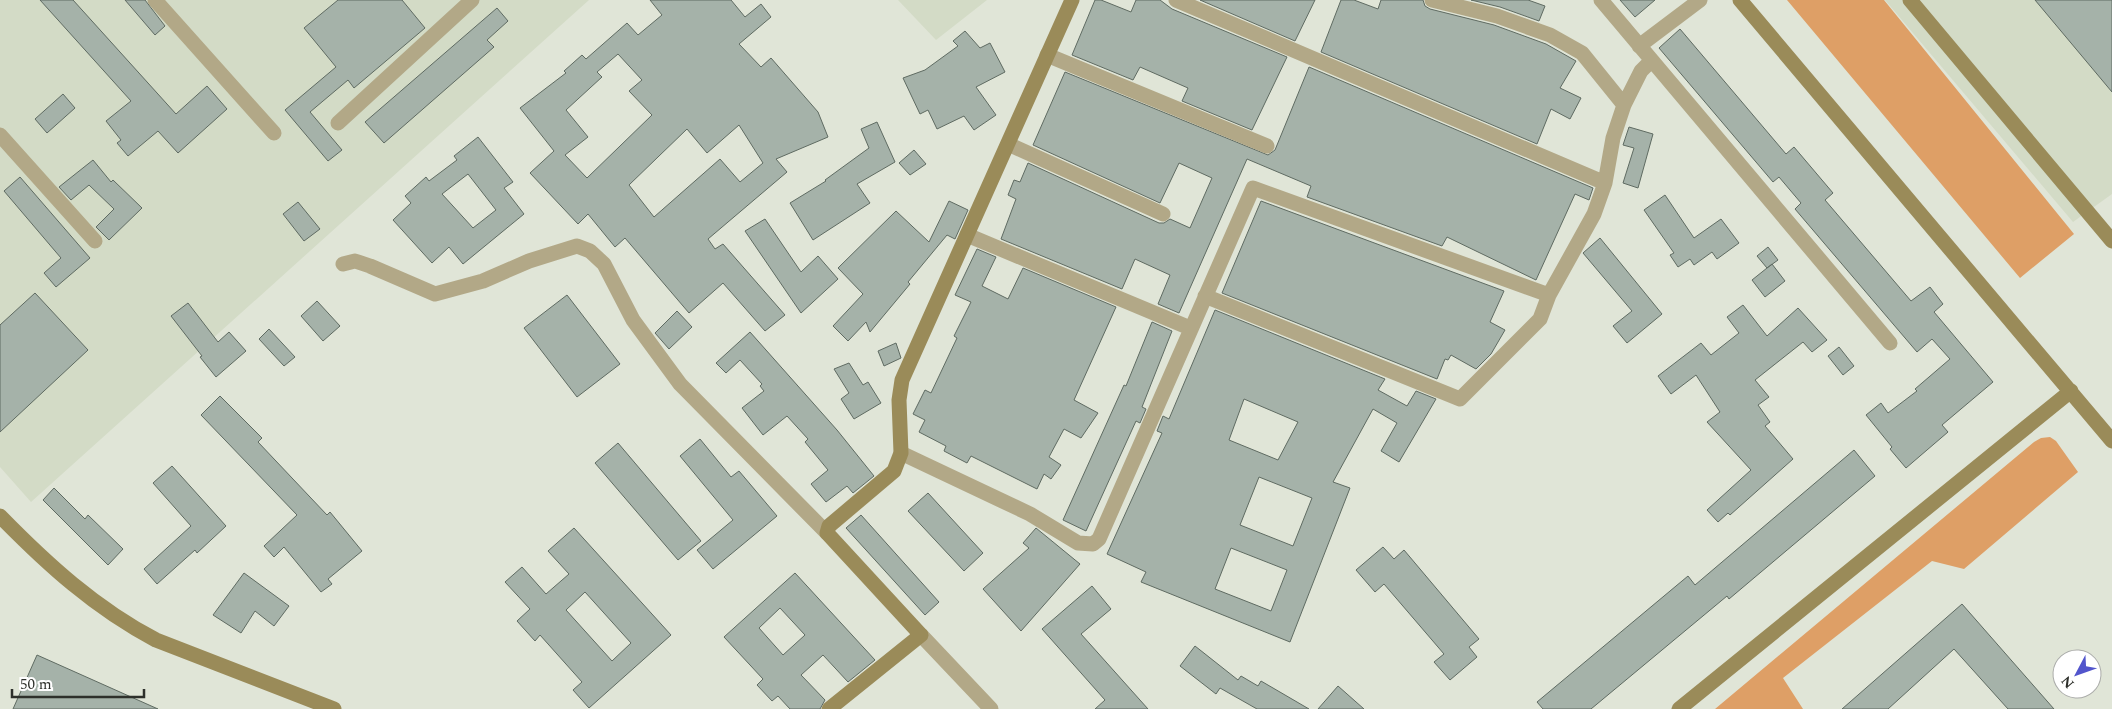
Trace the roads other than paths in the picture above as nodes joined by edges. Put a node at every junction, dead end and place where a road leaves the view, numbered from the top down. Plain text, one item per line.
1 (155, 0) edge
2 (472, 0) edge
3 (1072, 0) edge
4 (1176, 0) edge
5 (1432, 0) edge
6 (1601, 0) edge
7 (1700, 0) edge
8 (1740, 0) edge
9 (1910, 0) edge
10 (1639, 46) junction
11 (1048, 55) junction
12 (1651, 61) junction
13 (1624, 105) junction
14 (338, 123) dead end
15 (274, 133) dead end
16 (0, 135) edge
17 (1008, 144) junction
18 (1267, 146) dead end
19 (1605, 183) junction
20 (1163, 214) dead end
21 (967, 235) junction
22 (95, 241) dead end
23 (2112, 241) edge
24 (343, 264) dead end
25 (1550, 295) junction
26 (1205, 296) junction
27 (1190, 328) junction
28 (1890, 343) dead end
29 (2071, 391) junction
30 (2112, 440) edge
31 (901, 453) junction
32 (0, 516) edge
33 (827, 533) junction
34 (920, 635) junction
35 (334, 709) edge
36 (829, 709) edge
37 (991, 709) edge
38 (1679, 709) edge

1 - 15 street
2 - 14 street
3 - 11 street
4 - 19 street
5 - 13 street
6 - 10 street
7 - 10 street
8 - 29 street
9 - 23 street
10 - 12 street
11 - 17 street
11 - 18 street
12 - 13 street
12 - 28 street
13 - 19 street
16 - 22 street
17 - 20 street
17 - 21 street
19 - 25 street
21 - 27 street
21 - 31 street
24 - 33 street
25 - 26 street
25 - 26 street
26 - 27 street
27 - 31 street
29 - 30 street
29 - 38 street
31 - 33 street
32 - 35 street
33 - 34 street
34 - 36 street
34 - 37 street

